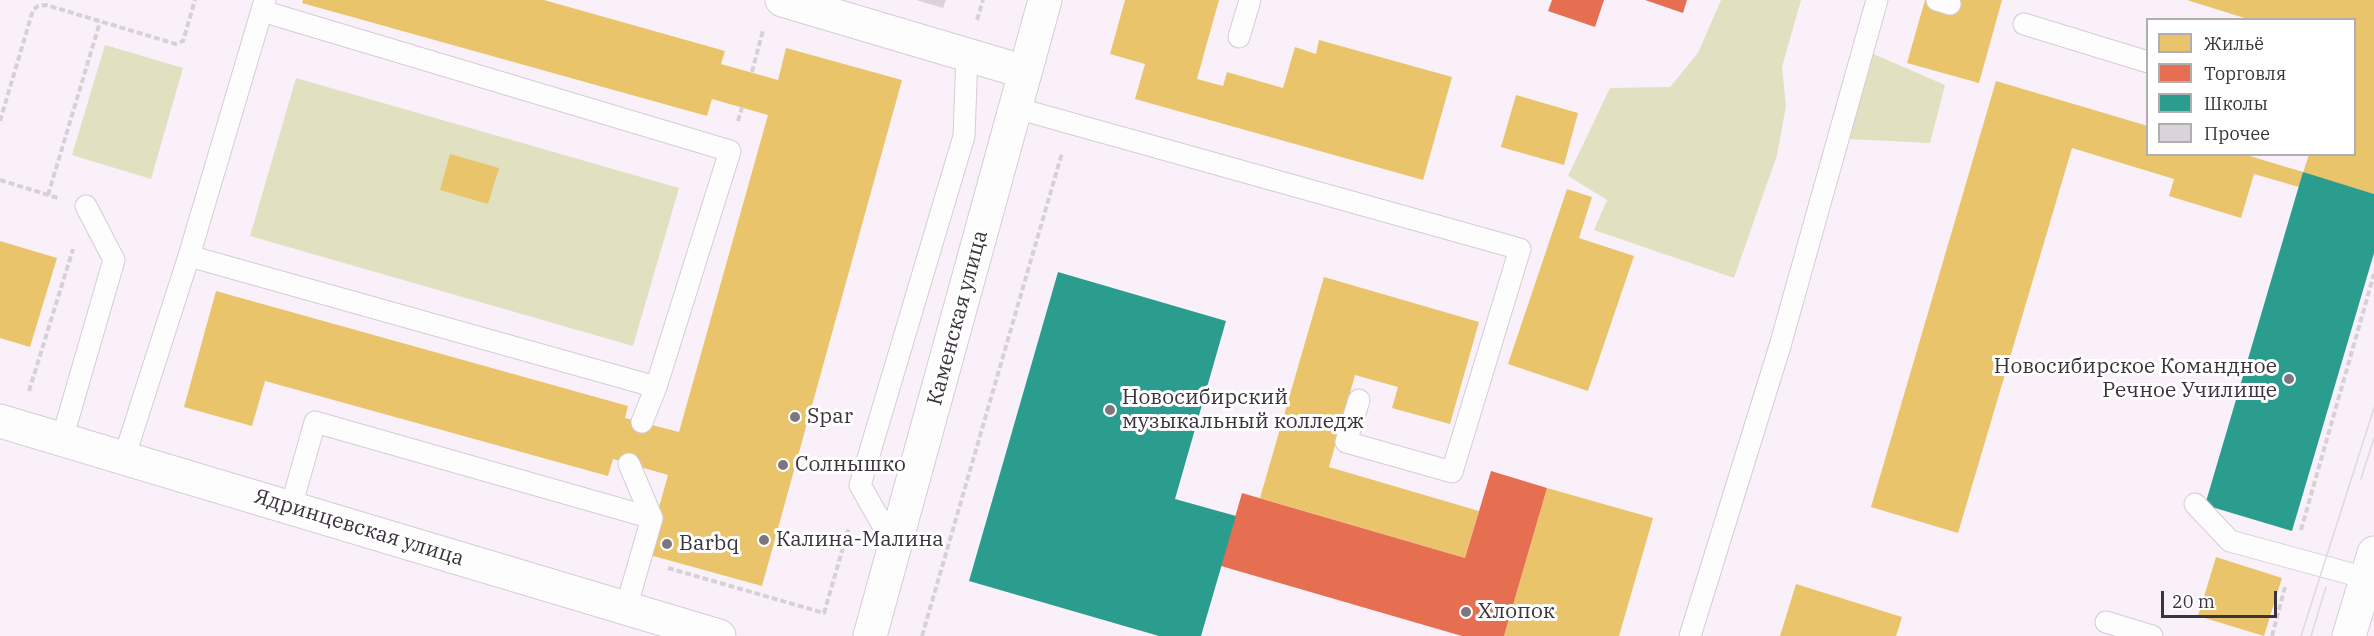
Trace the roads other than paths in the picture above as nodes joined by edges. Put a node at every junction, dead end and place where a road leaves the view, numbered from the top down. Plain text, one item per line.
1 (1045, 0) edge
2 (1250, 0) edge
3 (1877, 0) edge
4 (263, 5) edge
5 (774, 10) edge
6 (2024, 24) dead end
7 (1239, 37) dead end
8 (967, 55) junction
9 (2146, 61) edge
10 (1025, 72) junction
11 (1016, 108) junction
12 (86, 206) road end
13 (189, 256) junction
14 (657, 387) junction
15 (1359, 400) dead end
16 (0, 421) edge
17 (642, 422) dead end
18 (62, 439) junction
19 (124, 458) junction
20 (630, 464) dead end
21 (2195, 504) dead end
22 (291, 507) junction
23 (652, 518) junction
24 (895, 546) junction
25 (2370, 565) edge
26 (626, 608) junction
27 (2106, 622) dead end
28 (719, 636) edge
29 (870, 636) edge
30 (1690, 636) edge
31 (2152, 636) edge
32 (2349, 636) edge

1 - 10 street, Каменская улица
2 - 7 lane
3 - 30 lane
4 - 13 lane
4 - 14 lane
5 - 8 street
6 - 9 lane
8 - 10 street
8 - 24 lane
10 - 11 street, Каменская улица
11 - 15 lane
11 - 24 street, Каменская улица
12 - 18 lane
13 - 14 lane
13 - 19 lane
14 - 17 lane
16 - 18 street, Ядринцевская улица
18 - 19 street, Ядринцевская улица
19 - 22 street, Ядринцевская улица
20 - 23 lane
21 - 25 lane
22 - 23 lane
22 - 26 street, Ядринцевская улица
23 - 26 lane
24 - 29 street, Каменская улица
25 - 32 street
26 - 28 street, Ядринцевская улица
27 - 31 lane

